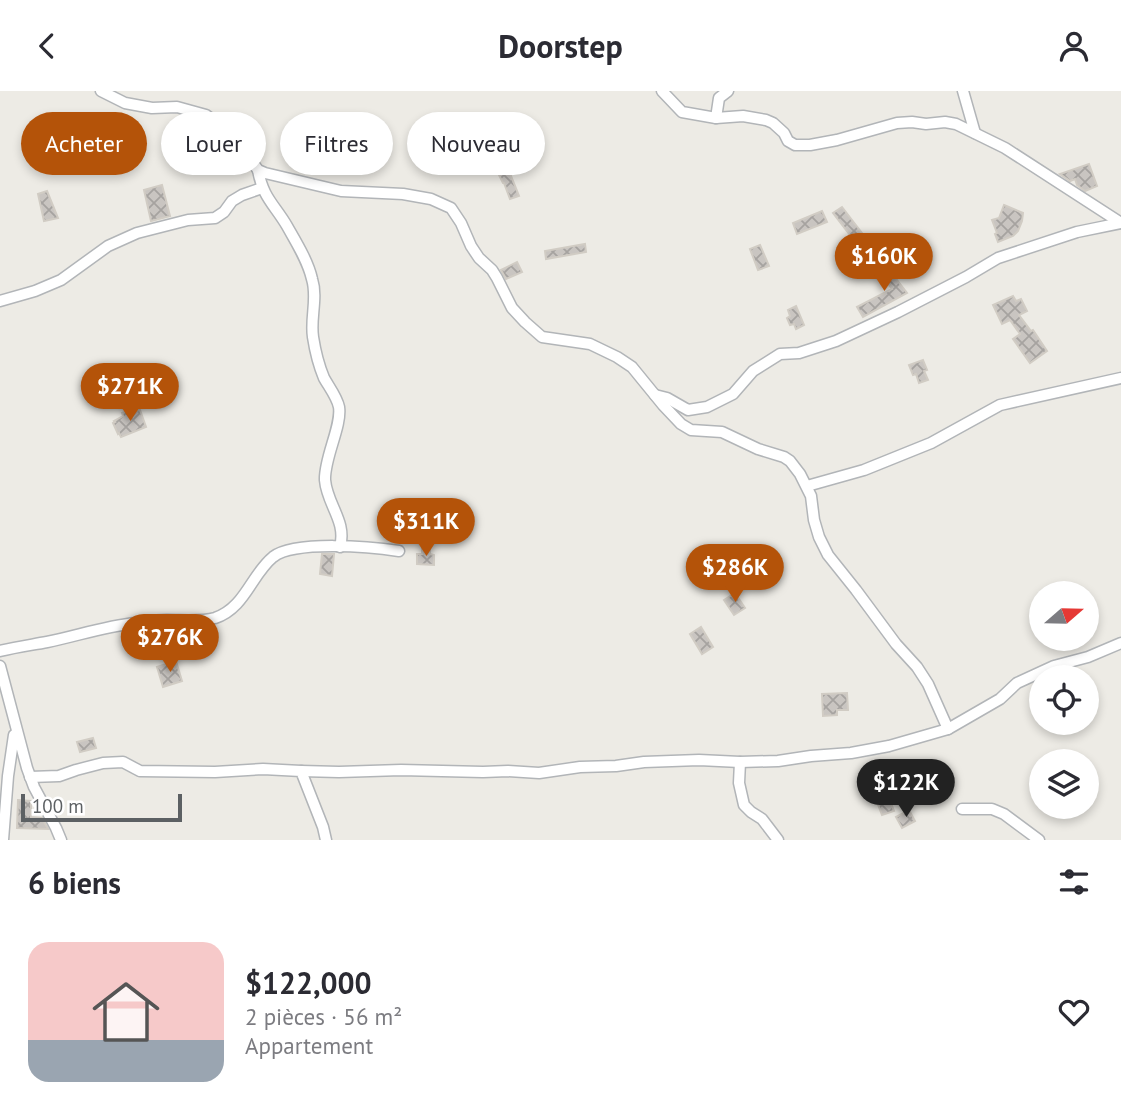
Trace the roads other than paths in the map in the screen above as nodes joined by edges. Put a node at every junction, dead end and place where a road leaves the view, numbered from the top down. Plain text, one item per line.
1 (101, 91) edge
2 (662, 91) edge
3 (729, 91) edge
4 (963, 91) edge
5 (195, 112) edge
6 (716, 118) junction
7 (975, 133) junction
8 (266, 173) edge
9 (259, 175) edge
10 (262, 188) junction
11 (1121, 223) edge
12 (0, 301) edge
13 (1121, 378) edge
14 (655, 395) junction
15 (807, 486) junction
16 (340, 547) junction
17 (399, 551) dead end
18 (1121, 643) edge
19 (0, 651) edge
20 (0, 666) edge
21 (15, 728) junction
22 (948, 729) junction
23 (740, 762) junction
24 (301, 771) junction
25 (29, 772) junction
26 (4, 777) edge
27 (962, 809) dead end
28 (3, 840) edge
29 (61, 840) edge
30 (326, 840) edge
31 (778, 840) edge
32 (1040, 840) edge

1 - 5 street
2 - 6 street
3 - 6 street
4 - 7 street
6 - 7 street
7 - 11 street
8 - 14 street
9 - 10 street
10 - 12 street
10 - 16 street
11 - 14 street
13 - 15 street
14 - 15 street
15 - 22 street
16 - 17 street
16 - 19 street
18 - 22 street
20 - 21 street
21 - 25 street
21 - 26 street
22 - 23 street
23 - 24 street
23 - 31 street
24 - 25 street
24 - 30 street
25 - 26 street
25 - 29 street
26 - 28 street
27 - 32 street

